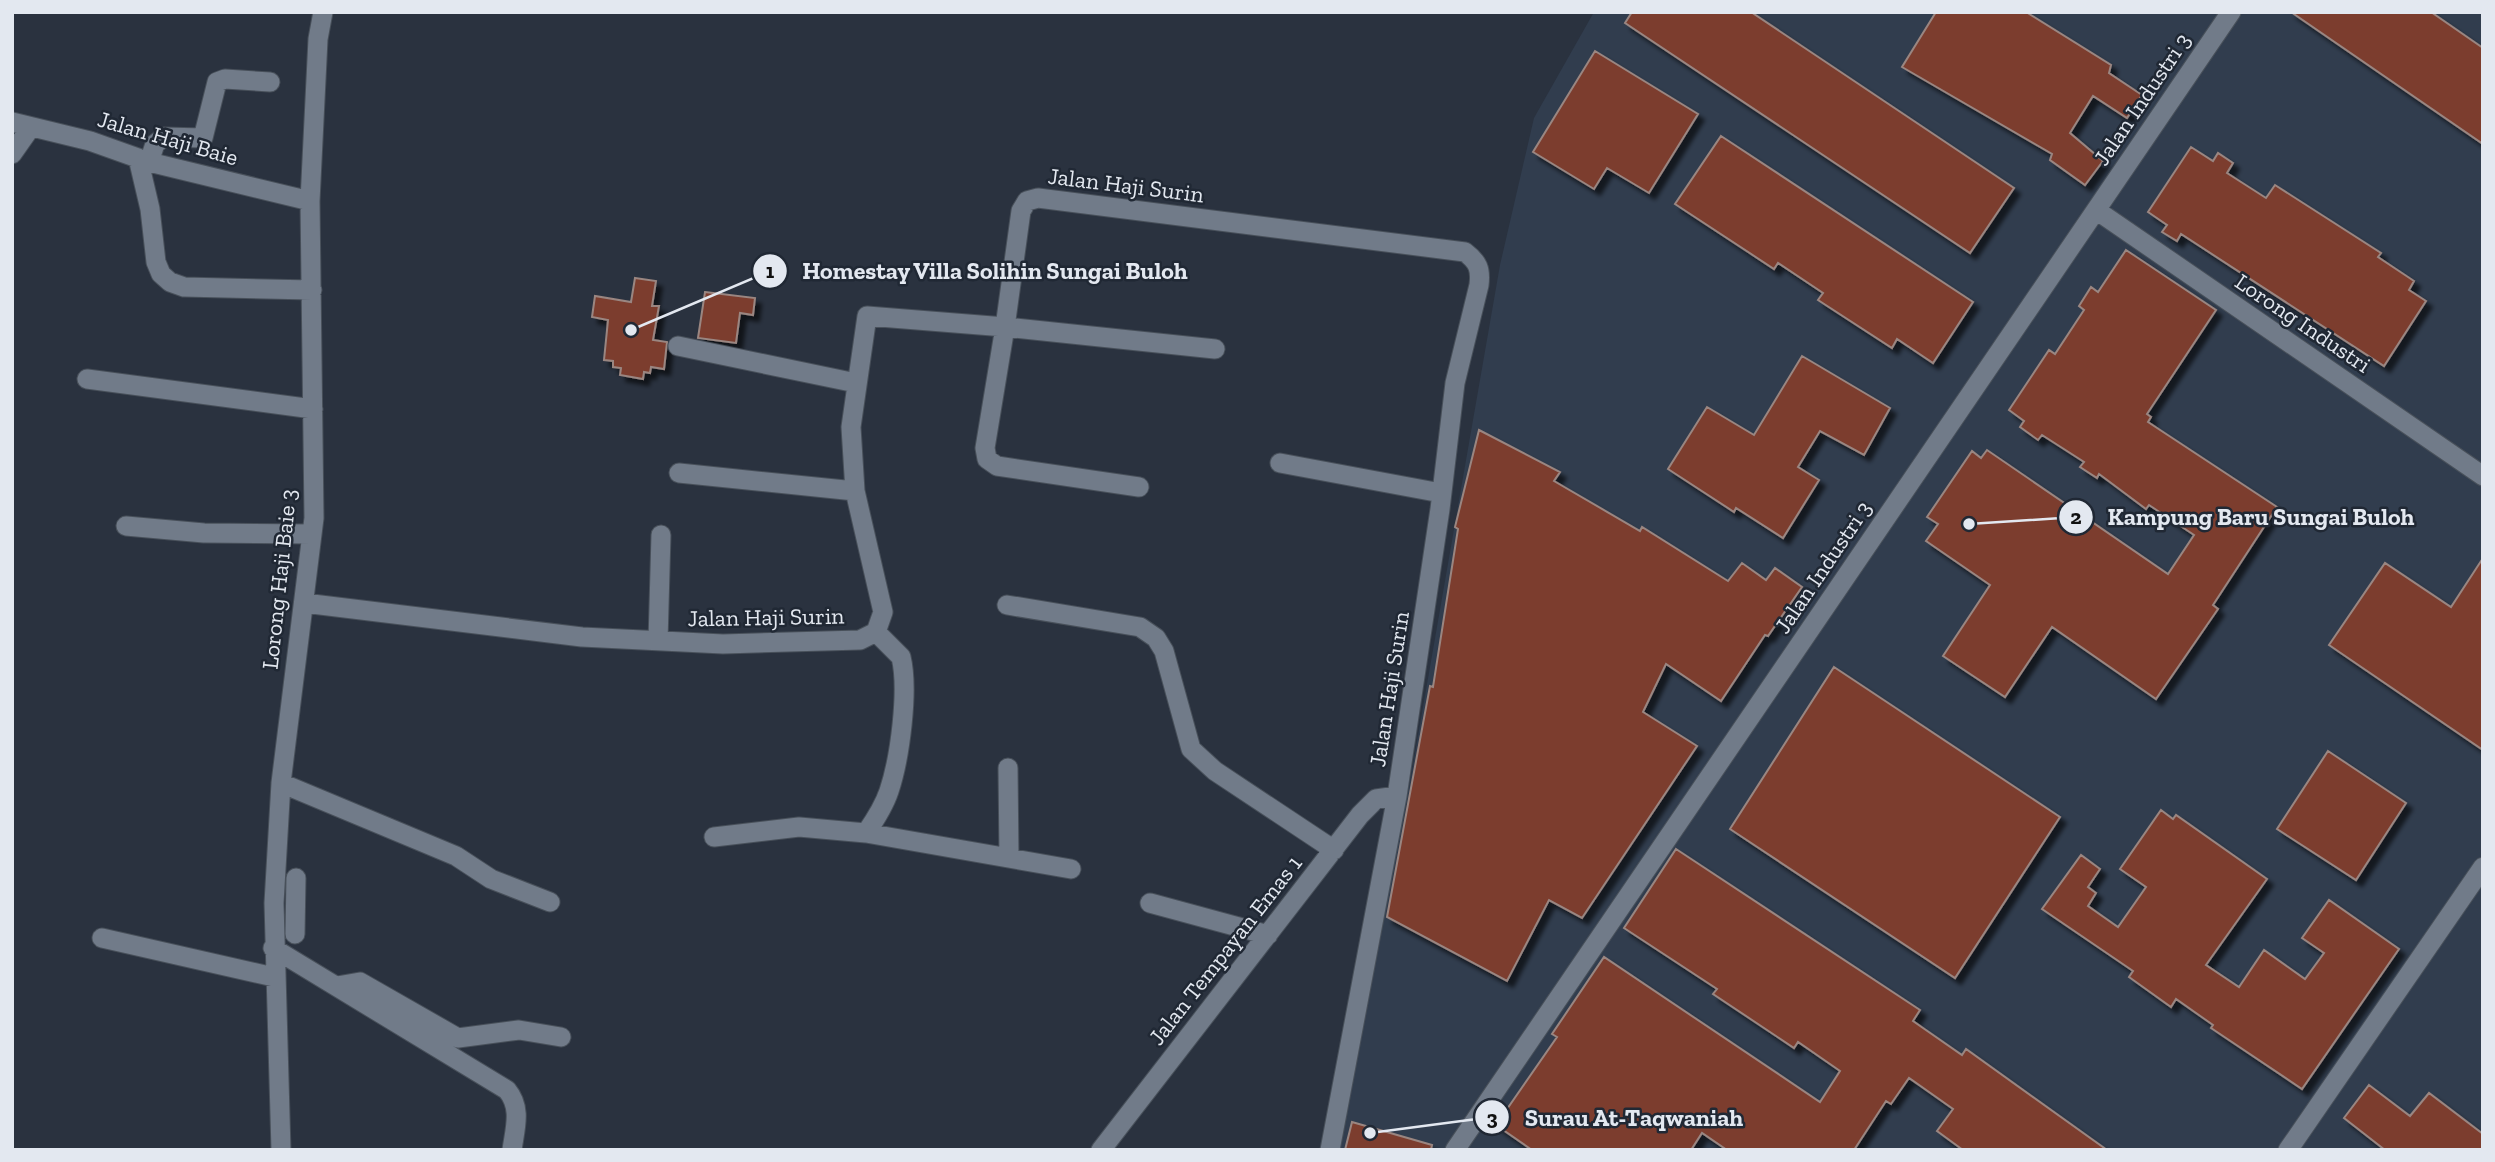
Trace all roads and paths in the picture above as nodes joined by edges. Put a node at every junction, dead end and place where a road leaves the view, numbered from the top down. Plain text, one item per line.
1 (323, 12) edge
2 (2231, 12) edge
3 (270, 82) dead end
4 (20, 124) edge
5 (12, 154) edge
6 (143, 160) junction
7 (310, 201) junction
8 (2096, 211) junction
9 (312, 290) junction
10 (1005, 327) junction
11 (678, 346) dead end
12 (1214, 349) dead end
13 (87, 379) dead end
14 (856, 383) junction
15 (313, 409) junction
16 (1280, 463) dead end
17 (679, 473) dead end
18 (2483, 476) edge
19 (1139, 487) dead end
20 (855, 491) junction
21 (1441, 493) junction
22 (126, 526) dead end
23 (312, 534) junction
24 (661, 535) dead end
25 (303, 603) junction
26 (1007, 605) dead end
27 (876, 632) junction
28 (658, 641) junction
29 (1008, 768) dead end
30 (281, 783) junction
31 (1397, 796) junction
32 (866, 833) junction
33 (714, 837) dead end
34 (1334, 850) junction
35 (1009, 858) junction
36 (2483, 867) edge
37 (1071, 869) dead end
38 (296, 878) dead end
39 (550, 902) dead end
40 (274, 903) junction
41 (1150, 903) dead end
42 (295, 907) junction
43 (295, 933) dead end
44 (1268, 935) junction
45 (102, 938) dead end
46 (273, 948) junction
47 (274, 977) junction
48 (337, 986) junction
49 (561, 1037) dead end
50 (281, 1150) edge
51 (512, 1150) edge
52 (1101, 1150) edge
53 (1329, 1150) edge
54 (1455, 1150) edge
55 (2288, 1150) edge

1 - 7 street, Lorong Haji Baie 3
2 - 8 street, Jalan Industri 3
3 - 6 street
4 - 5 street
4 - 6 street, Jalan Haji Baie
6 - 7 street, Jalan Haji Baie
6 - 9 street
7 - 9 street, Lorong Haji Baie 3
8 - 18 street, Lorong Industri
8 - 54 street, Jalan Industri 3
9 - 15 street, Lorong Haji Baie 3
10 - 12 street
10 - 14 street, Jalan Haji Surin
10 - 19 street
10 - 21 street, Jalan Haji Surin
11 - 14 street
13 - 15 street
14 - 20 street, Jalan Haji Surin
15 - 23 street, Lorong Haji Baie 3
16 - 21 street
17 - 20 street
20 - 27 street, Jalan Haji Surin
21 - 31 street, Jalan Haji Surin
22 - 23 street
23 - 25 street, Lorong Haji Baie 3
24 - 28 street
25 - 28 street, Jalan Haji Surin
25 - 30 street, Lorong Haji Baie 3
26 - 34 street
27 - 28 street, Jalan Haji Surin
27 - 32 street
29 - 35 street
30 - 39 street
30 - 40 street, Lorong Haji Baie 3
31 - 34 street, Jalan Tempayan Emas 1
31 - 53 street, Jalan Haji Surin
32 - 33 street
32 - 35 street
34 - 44 street, Jalan Tempayan Emas 1
35 - 37 street
36 - 55 street
38 - 42 street
40 - 42 street
40 - 46 street, Lorong Haji Baie 3
41 - 44 street
42 - 43 street
44 - 52 street, Jalan Tempayan Emas 1
45 - 47 street
46 - 47 street, Lorong Haji Baie 3
46 - 48 street
47 - 50 street, Lorong Haji Baie 3
48 - 49 street
48 - 51 street

